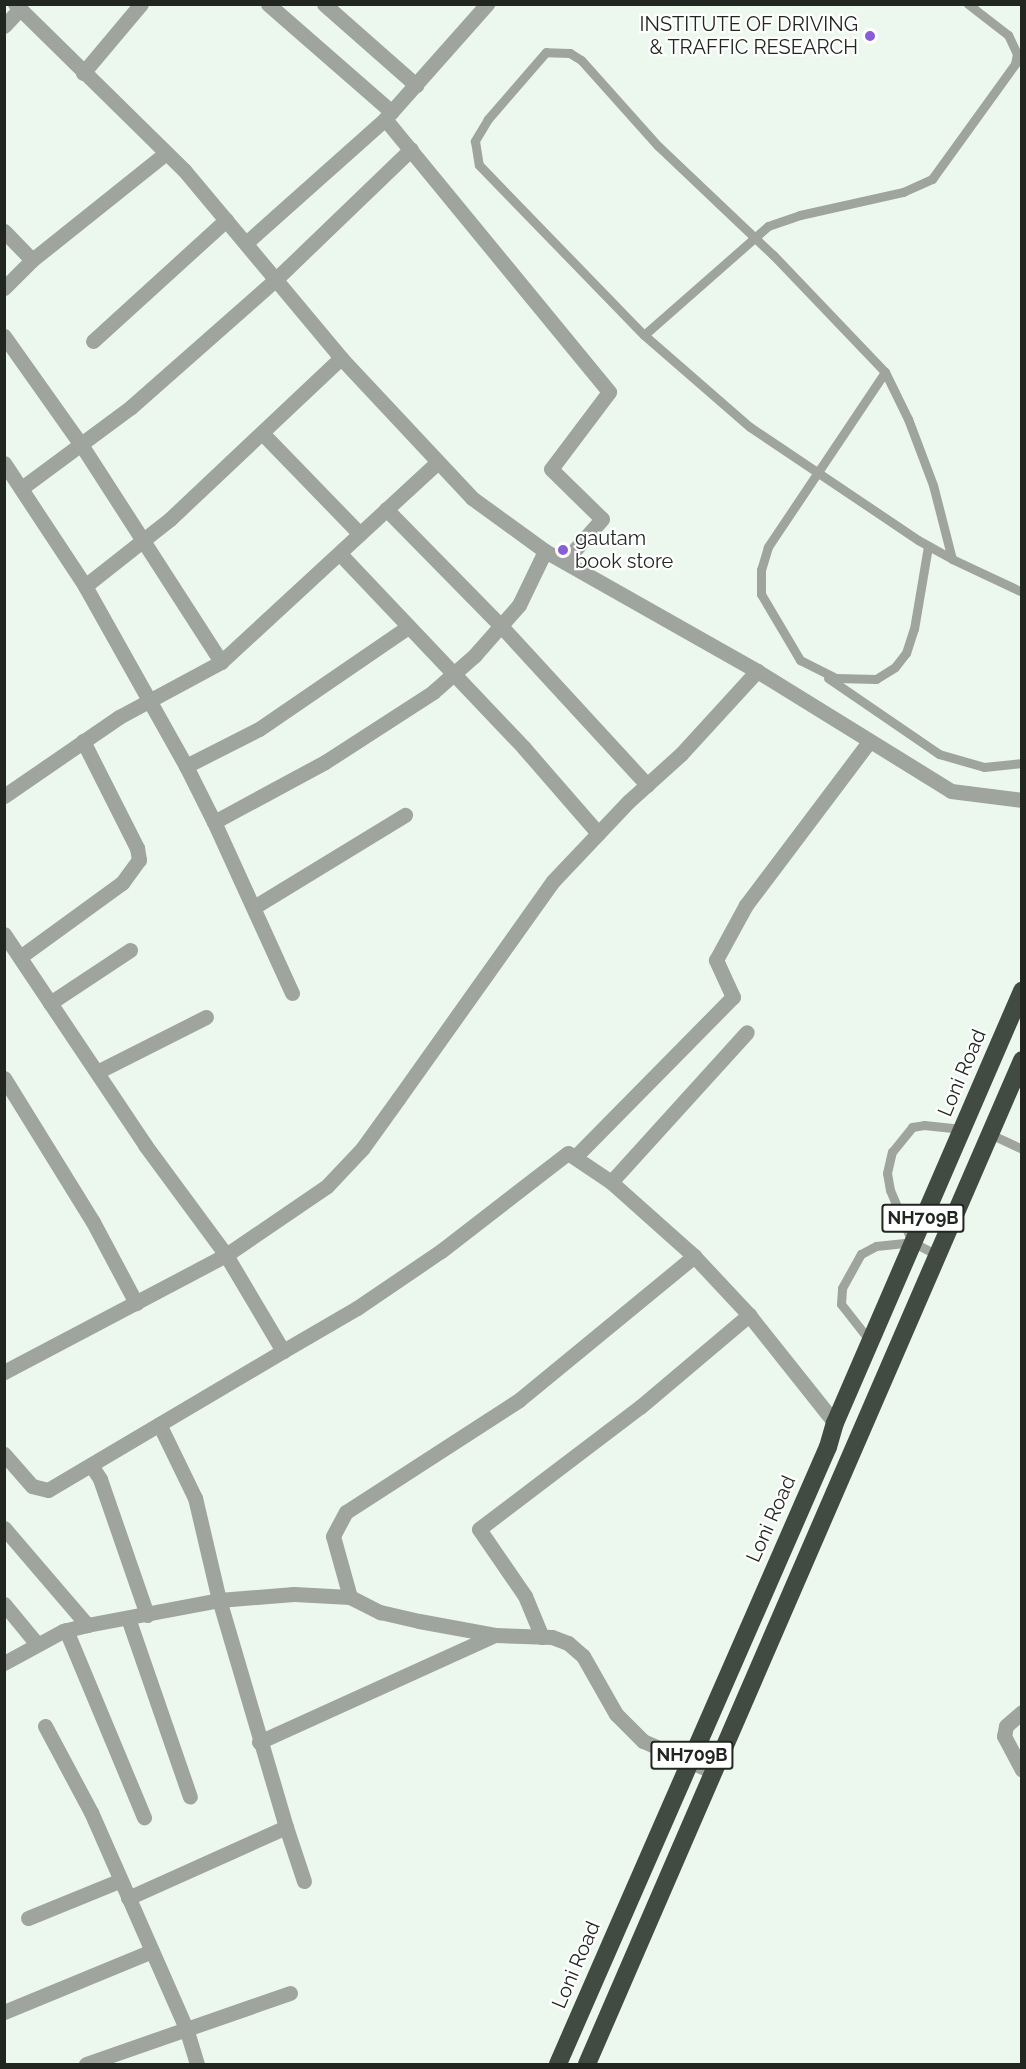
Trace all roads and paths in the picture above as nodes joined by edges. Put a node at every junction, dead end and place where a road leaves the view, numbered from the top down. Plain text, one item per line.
1 (141, 4) edge
2 (268, 4) edge
3 (324, 4) edge
4 (487, 4) edge
5 (968, 4) edge
6 (18, 7) edge
7 (4, 26) edge
8 (83, 73) junction
9 (416, 85) junction
10 (388, 115) junction
11 (411, 149) junction
12 (165, 154) junction
13 (226, 220) junction
14 (4, 231) edge
15 (754, 236) junction
16 (246, 243) junction
17 (32, 260) junction
18 (274, 281) junction
19 (4, 288) edge
20 (644, 335) junction
21 (4, 336) edge
22 (93, 341) dead end
23 (341, 358) junction
24 (885, 372) junction
25 (263, 434) junction
26 (82, 446) junction
27 (4, 463) edge
28 (437, 464) junction
29 (819, 475) junction
30 (22, 488) junction
31 (386, 509) junction
32 (360, 534) junction
33 (142, 541) junction
34 (928, 546) junction
35 (545, 551) junction
36 (341, 555) junction
37 (952, 559) junction
38 (565, 561) junction
39 (86, 586) junction
40 (1022, 592) edge
41 (501, 626) junction
42 (408, 627) junction
43 (221, 662) junction
44 (816, 670) junction
45 (757, 671) junction
46 (454, 673) junction
47 (152, 701) junction
48 (83, 741) junction
49 (869, 742) junction
50 (1022, 763) edge
51 (186, 766) junction
52 (647, 785) junction
53 (4, 796) edge
54 (1022, 800) edge
55 (405, 815) dead end
56 (214, 822) junction
57 (598, 833) junction
58 (254, 907) junction
59 (4, 934) edge
60 (130, 950) dead end
61 (20, 957) junction
62 (1022, 991) edge
63 (292, 993) dead end
64 (50, 1003) junction
65 (206, 1017) dead end
66 (747, 1032) dead end
67 (1022, 1060) edge
68 (97, 1072) junction
69 (4, 1078) edge
70 (962, 1129) junction
71 (990, 1134) junction
72 (1022, 1149) edge
73 (575, 1157) junction
74 (611, 1182) junction
75 (912, 1242) junction
76 (226, 1255) junction
77 (938, 1255) junction
78 (694, 1256) junction
79 (136, 1303) junction
80 (749, 1315) junction
81 (870, 1341) junction
82 (283, 1351) junction
83 (4, 1372) edge
84 (835, 1423) junction
85 (159, 1424) junction
86 (4, 1454) edge
87 (90, 1465) junction
88 (4, 1528) edge
89 (350, 1597) junction
90 (219, 1600) junction
91 (4, 1604) edge
92 (147, 1615) junction
93 (128, 1618) junction
94 (87, 1625) junction
95 (66, 1630) junction
96 (495, 1635) junction
97 (542, 1637) junction
98 (38, 1644) junction
99 (4, 1663) edge
100 (1022, 1712) edge
101 (45, 1726) dead end
102 (259, 1742) junction
103 (689, 1761) junction
104 (1022, 1770) edge
105 (714, 1772) junction
106 (190, 1797) dead end
107 (144, 1817) dead end
108 (286, 1827) junction
109 (121, 1880) junction
110 (304, 1881) dead end
111 (128, 1898) junction
112 (28, 1918) dead end
113 (152, 1951) junction
114 (290, 1993) dead end
115 (4, 2012) edge
116 (186, 2028) junction
117 (86, 2064) edge
118 (198, 2064) edge
119 (558, 2064) edge
120 (587, 2064) edge

1 - 8 street
2 - 10 street
3 - 9 street
4 - 9 street
5 - 15 lane
6 - 7 street
6 - 8 street
8 - 12 street
9 - 10 street
10 - 11 street
10 - 16 street
11 - 18 street
11 - 38 street
12 - 13 street
12 - 17 street
13 - 16 street
13 - 22 street
14 - 17 street
15 - 20 lane
15 - 20 lane
15 - 24 lane
16 - 18 street
17 - 19 street
18 - 23 street
18 - 26 street
20 - 29 lane
21 - 26 street
23 - 25 street
23 - 28 street
24 - 29 lane
24 - 37 lane
25 - 32 street
25 - 33 street
26 - 30 street
26 - 33 street
27 - 30 street
28 - 31 street
28 - 35 street
29 - 34 lane
29 - 44 lane
30 - 39 street
31 - 32 street
31 - 41 street
32 - 36 street
33 - 39 street
33 - 43 street
34 - 37 lane
34 - 44 lane
35 - 38 street
35 - 41 street
36 - 42 street
36 - 43 street
37 - 40 lane
38 - 45 street
39 - 47 street
41 - 46 street
41 - 52 street
42 - 46 street
42 - 51 street
43 - 47 street
44 - 50 lane
45 - 49 street
45 - 52 street
46 - 56 street
46 - 57 street
47 - 48 street
47 - 51 street
48 - 53 street
48 - 61 street
49 - 54 street
49 - 73 street
51 - 56 street
52 - 57 street
55 - 58 street
56 - 58 street
57 - 76 street
58 - 63 street
59 - 61 street
60 - 64 street
61 - 64 street
62 - 70 highway, Loni Road / NH709B
64 - 68 street
65 - 68 street
66 - 74 street
67 - 71 highway, NH709B
68 - 76 street
69 - 79 street
70 - 75 highway, Loni Road / NH709B
70 - 75 lane
71 - 72 lane
71 - 77 highway, NH709B
73 - 74 street
73 - 82 street
74 - 78 street
75 - 77 lane
75 - 81 highway, Loni Road / NH709B
75 - 81 lane
76 - 79 street
76 - 82 street
77 - 105 highway, NH709B
78 - 80 street
78 - 89 street
79 - 83 street
80 - 84 street
80 - 97 street
81 - 84 highway, Loni Road / NH709B
82 - 85 street
84 - 103 highway, Loni Road / NH709B
85 - 87 street
85 - 90 street
86 - 87 street
87 - 92 street
88 - 94 street
89 - 90 street
89 - 96 street
90 - 92 street
90 - 102 street
91 - 98 street
92 - 93 street
93 - 94 street
93 - 106 street
94 - 95 street
95 - 98 street
95 - 107 street
96 - 97 street
96 - 102 street
97 - 103 street
98 - 99 street
100 - 104 street
101 - 109 street
102 - 108 street
103 - 105 street
103 - 119 highway, Loni Road / NH709B
105 - 120 highway, NH709B
108 - 110 street
108 - 111 street
109 - 111 street
109 - 112 street
111 - 113 street
113 - 115 street
113 - 116 street
114 - 116 street
116 - 117 street
116 - 118 street

